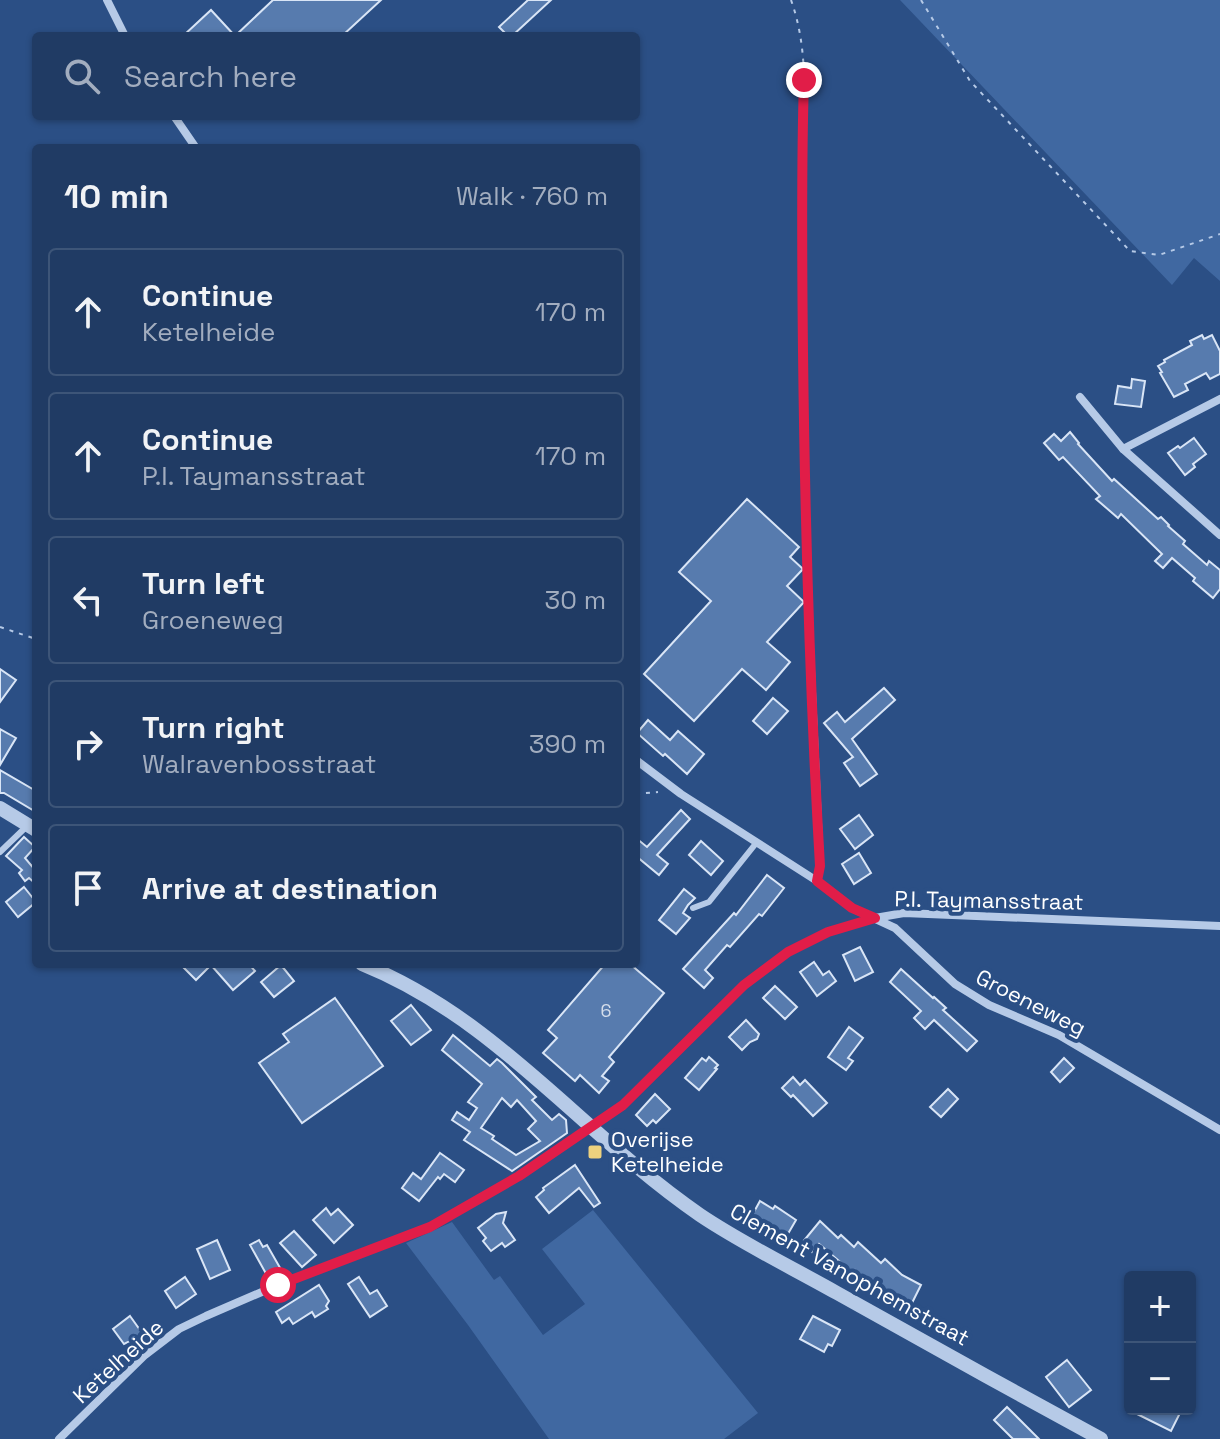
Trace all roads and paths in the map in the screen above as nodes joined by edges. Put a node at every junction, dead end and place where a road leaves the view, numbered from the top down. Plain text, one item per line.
1 (107, 0) edge
2 (791, 0) edge
3 (921, 0) edge
4 (123, 32) edge
5 (177, 120) edge
6 (193, 144) edge
7 (1220, 234) edge
8 (1080, 397) dead end
9 (1220, 399) edge
10 (1123, 449) junction
11 (1220, 535) edge
12 (809, 626) joint
13 (0, 627) edge
14 (32, 638) edge
15 (640, 763) edge
16 (676, 790) junction
17 (640, 794) edge
18 (0, 808) edge
19 (32, 828) edge
20 (757, 842) junction
21 (0, 852) edge
22 (817, 881) junction
23 (693, 908) dead end
24 (875, 918) junction
25 (1220, 926) edge
26 (372, 968) edge
27 (591, 1126) junction
28 (1220, 1130) edge
29 (59, 1439) edge
30 (1101, 1439) edge

1 - 4 street
2 - 12 path
3 - 7 path
5 - 6 street
8 - 10 street
9 - 10 street
10 - 11 street
12 - 22 street
13 - 14 path
15 - 16 street, Groeneweg
16 - 17 path
16 - 20 street, Groeneweg
18 - 19 street
19 - 21 lane
20 - 22 street, Groeneweg
20 - 23 lane
22 - 24 street, Groeneweg
24 - 25 street, P.I. Taymansstraat
24 - 27 street, P.I. Taymansstraat
24 - 28 street, Groeneweg
26 - 27 street, Clement Vanophemstraat
27 - 29 street, Ketelheide
27 - 30 street, Clement Vanophemstraat

